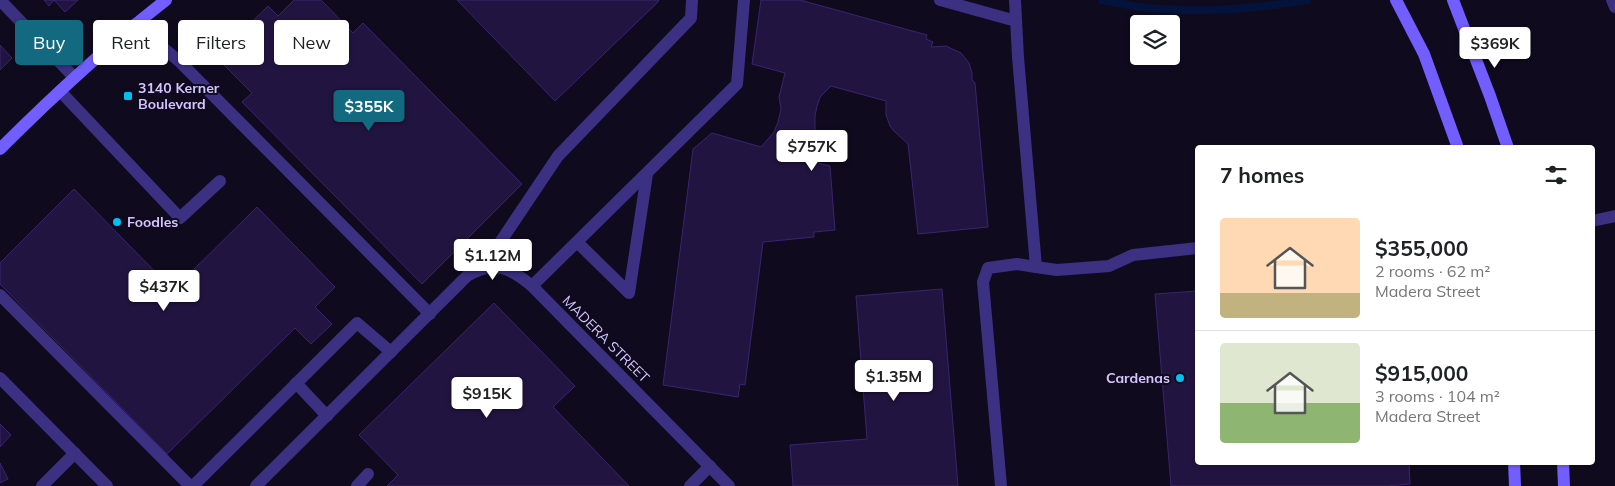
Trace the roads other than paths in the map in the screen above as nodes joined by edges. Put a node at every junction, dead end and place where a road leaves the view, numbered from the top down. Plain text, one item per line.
1 (0, 0) edge
2 (166, 0) edge
3 (692, 0) edge
4 (744, 0) edge
5 (940, 0) edge
6 (1015, 0) edge
7 (1396, 0) edge
8 (1453, 0) edge
9 (1612, 0) edge
10 (1615, 8) edge
11 (140, 20) edge
12 (1016, 21) junction
13 (168, 52) edge
14 (93, 60) edge
15 (74, 77) junction
16 (60, 91) junction
17 (1457, 145) edge
18 (1507, 145) edge
19 (0, 149) edge
20 (646, 174) junction
21 (220, 181) dead end
22 (1615, 216) edge
23 (1595, 220) edge
24 (578, 242) junction
25 (1195, 248) edge
26 (491, 267) junction
27 (1036, 267) junction
28 (532, 286) junction
29 (0, 295) edge
30 (430, 314) junction
31 (391, 352) junction
32 (0, 378) edge
33 (296, 383) junction
34 (327, 416) junction
35 (75, 453) junction
36 (1514, 465) edge
37 (1563, 465) edge
38 (710, 466) junction
39 (368, 474) dead end
40 (42, 486) edge
41 (107, 486) edge
42 (192, 486) edge
43 (256, 486) edge
44 (357, 486) edge
45 (690, 486) edge
46 (729, 486) edge
47 (1001, 486) edge
48 (1515, 486) edge
49 (1564, 486) edge

1 - 15 street
2 - 11 street
3 - 26 street
4 - 20 street
5 - 12 street
6 - 12 street
7 - 17 street
8 - 18 street
9 - 10 street
12 - 27 street
13 - 30 street
14 - 15 street
15 - 16 street
16 - 19 street
16 - 21 street
20 - 24 street
20 - 24 street
22 - 23 street
24 - 28 street
25 - 27 street
26 - 28 street, MADERA STREET
26 - 30 street
27 - 47 street
28 - 38 street, MADERA STREET
29 - 42 street
30 - 31 street
31 - 33 street
31 - 34 street
32 - 35 street
33 - 34 street
33 - 42 street
34 - 43 street
35 - 40 street
35 - 41 street
36 - 48 street
37 - 49 street
38 - 45 street
38 - 46 street, MADERA STREET
39 - 44 street

